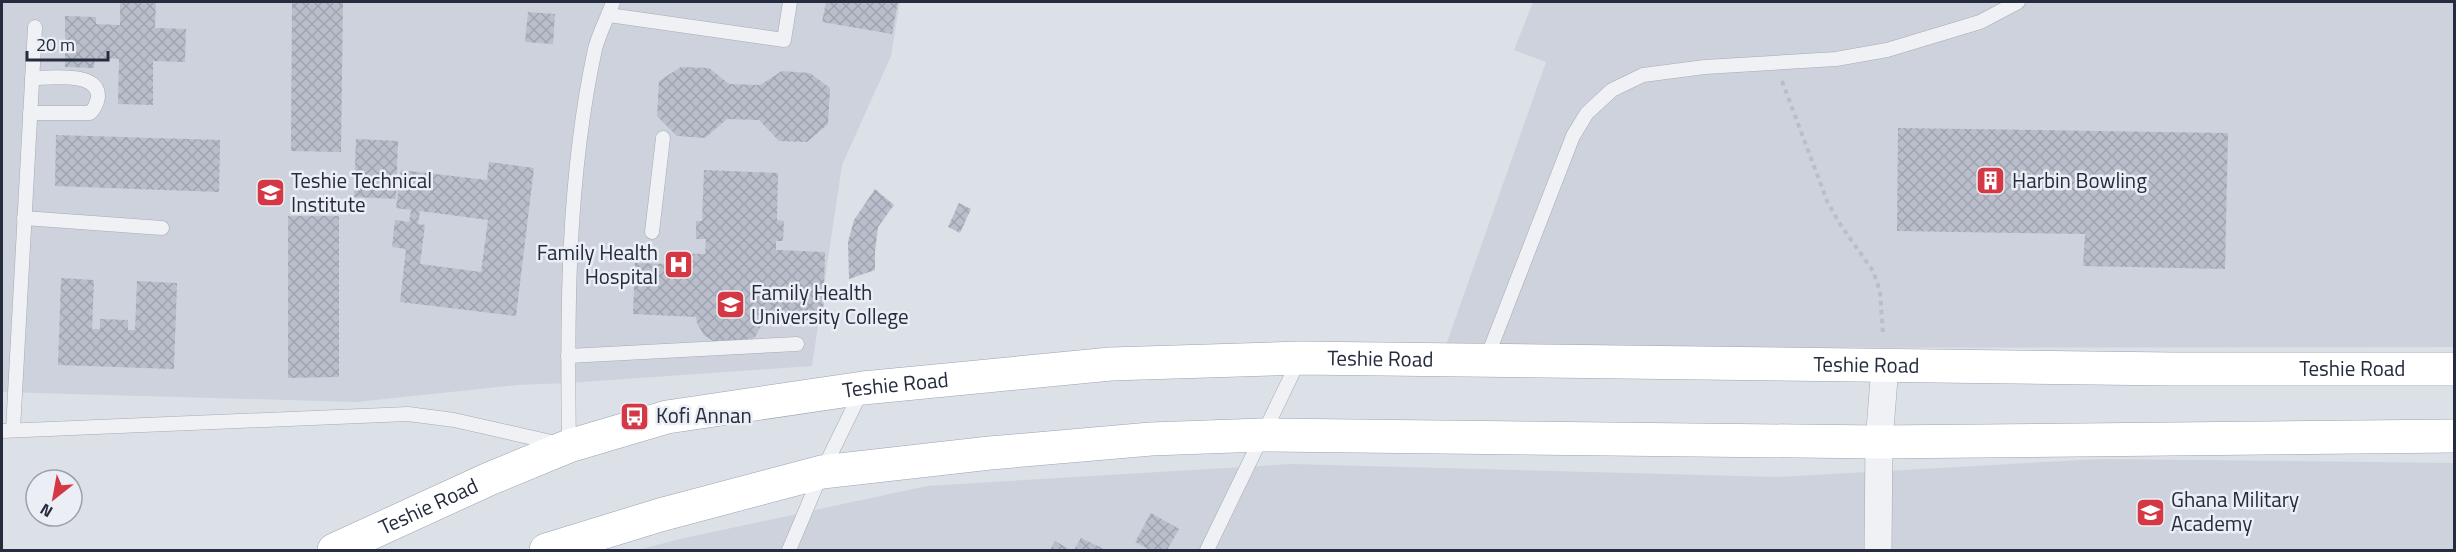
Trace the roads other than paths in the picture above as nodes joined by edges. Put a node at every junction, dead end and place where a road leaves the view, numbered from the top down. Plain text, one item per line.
1 (790, 2) edge
2 (2018, 2) edge
3 (611, 8) edge
4 (35, 27) dead end
5 (33, 78) junction
6 (30, 113) junction
7 (663, 138) dead end
8 (24, 218) junction
9 (162, 228) dead end
10 (652, 232) dead end
11 (797, 344) dead end
12 (568, 356) junction
13 (1300, 358) junction
14 (1485, 361) junction
15 (1885, 366) junction
16 (2454, 369) edge
17 (863, 388) junction
18 (7, 430) edge
19 (1262, 435) junction
20 (2454, 436) edge
21 (1879, 442) junction
22 (569, 446) junction
23 (822, 472) junction
24 (334, 550) edge
25 (546, 550) edge
26 (789, 550) edge
27 (1208, 550) edge
28 (1878, 550) edge

1 - 3 lane
2 - 14 lane
3 - 12 lane
4 - 5 lane
5 - 6 lane
5 - 6 lane
6 - 8 lane
7 - 10 lane
8 - 9 lane
8 - 18 lane
11 - 12 lane
12 - 22 lane
13 - 14 main road, Teshie Road
13 - 17 main road, Teshie Road
13 - 19 lane
14 - 15 main road, Teshie Road
15 - 16 main road, Teshie Road
15 - 21 street
17 - 22 main road, Teshie Road
17 - 23 lane
18 - 22 lane
19 - 21 main road
19 - 23 main road
19 - 27 lane
20 - 21 main road
21 - 28 street
22 - 24 main road, Teshie Road
23 - 25 main road
23 - 26 lane

